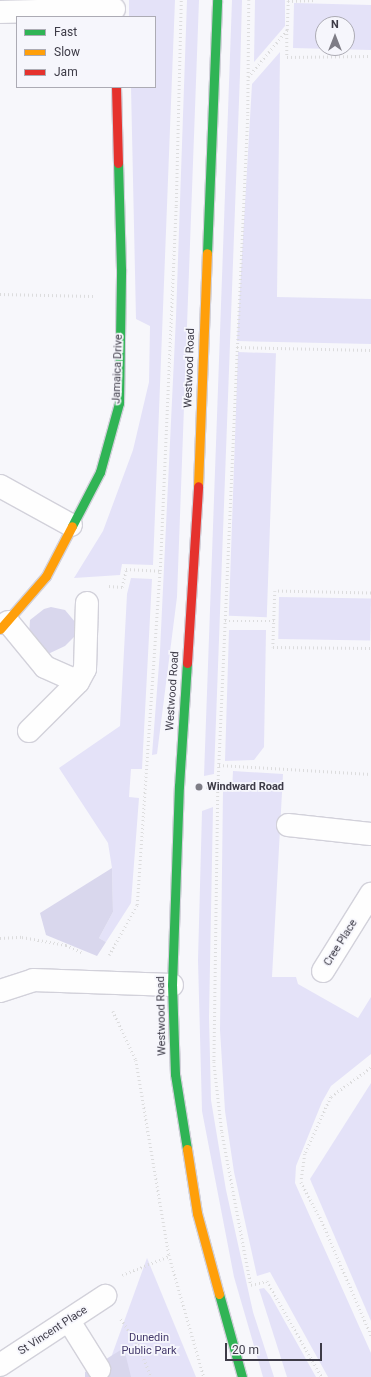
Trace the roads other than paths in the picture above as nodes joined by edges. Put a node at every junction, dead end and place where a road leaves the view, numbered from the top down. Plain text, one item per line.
1 (217, 0) edge
2 (114, 9) edge
3 (0, 12) edge
4 (116, 88) edge
5 (0, 486) edge
6 (71, 525) junction
7 (87, 603) dead end
8 (4, 625) edge
9 (78, 682) junction
10 (29, 731) dead end
11 (288, 825) dead end
12 (371, 834) edge
13 (371, 894) edge
14 (323, 971) dead end
15 (172, 985) junction
16 (0, 991) edge
17 (105, 1296) dead end
18 (69, 1321) junction
19 (0, 1365) edge
20 (99, 1370) dead end
21 (242, 1377) edge

1 - 15 street, Westwood Road
2 - 3 street
4 - 6 street, Jamaica Drive
5 - 6 street
6 - 8 street, Jamaica Drive
7 - 9 street
8 - 9 street, Jamaica Drive
9 - 10 street
11 - 12 street
13 - 14 street, Cree Place
15 - 16 street
15 - 21 street, Westwood Road
17 - 18 street, St Vincent Place
18 - 19 street, St Vincent Place
18 - 20 street

